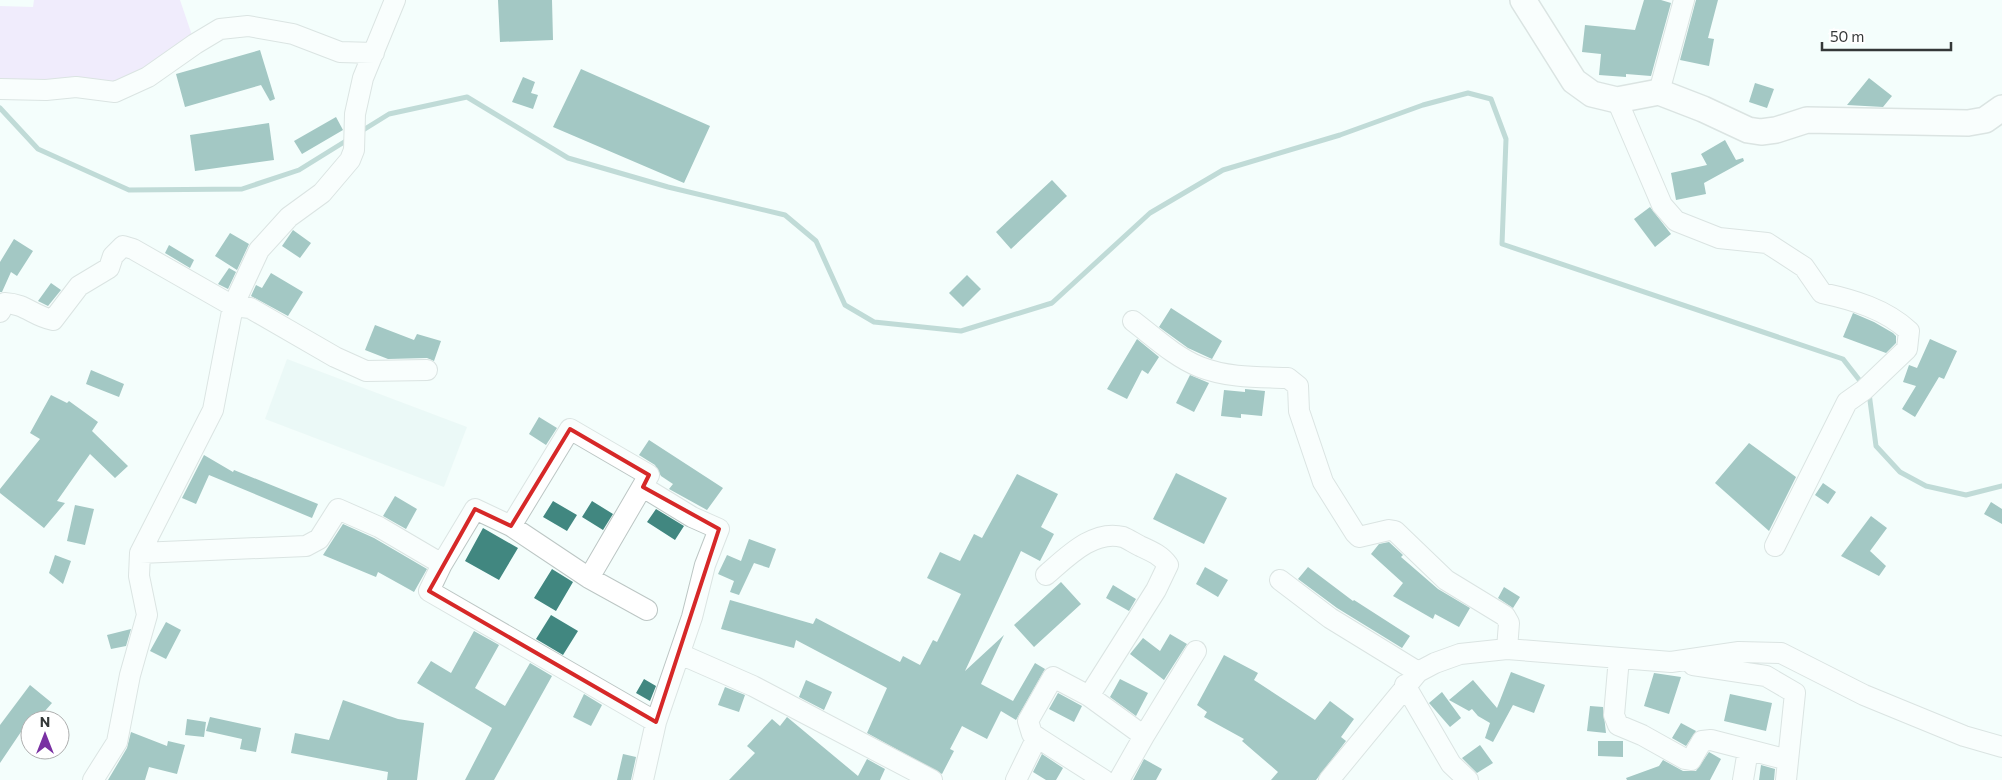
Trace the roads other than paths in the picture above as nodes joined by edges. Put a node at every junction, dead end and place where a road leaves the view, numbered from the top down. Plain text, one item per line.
1 (395, 0) edge
2 (1523, 0) edge
3 (1684, 0) edge
4 (374, 53) junction
5 (0, 89) edge
6 (1659, 92) junction
7 (1617, 100) junction
8 (2002, 108) edge
9 (233, 306) junction
10 (0, 312) edge
11 (1133, 321) dead end
12 (427, 370) dead end
13 (642, 487) junction
14 (512, 526) junction
15 (1775, 546) dead end
16 (140, 553) junction
17 (442, 564) junction
18 (1046, 574) dead end
19 (589, 578) junction
20 (1280, 580) dead end
21 (647, 610) dead end
22 (1507, 649) junction
23 (1196, 651) dead end
24 (680, 654) junction
25 (1619, 658) junction
26 (1671, 662) junction
27 (1411, 679) junction
28 (1089, 696) junction
29 (656, 722) junction
30 (1144, 736) junction
31 (1038, 737) junction
32 (2002, 747) edge
33 (1748, 750) junction
34 (1788, 760) junction
35 (93, 780) edge
36 (643, 780) edge
37 (932, 780) edge
38 (1016, 780) edge
39 (1104, 780) edge
40 (1119, 780) edge
41 (1329, 780) edge
42 (1468, 780) edge
43 (1743, 780) edge
44 (1786, 780) edge

1 - 4 street
2 - 7 street
3 - 6 street
4 - 5 street
4 - 9 street
6 - 7 street
6 - 8 street
7 - 15 street
9 - 10 street
9 - 12 street
9 - 16 street
11 - 22 street
13 - 14 street
13 - 19 street
13 - 24 street
14 - 17 street
14 - 19 street
16 - 17 street
16 - 35 street
17 - 29 street
18 - 28 street
19 - 21 street
20 - 27 street
22 - 25 street
22 - 27 street
23 - 30 street
24 - 29 street
24 - 37 street
25 - 26 street
25 - 33 street
26 - 32 street
26 - 34 street
27 - 41 street
27 - 42 street
28 - 30 street
28 - 31 street
29 - 36 street
30 - 40 street
31 - 38 street
31 - 39 street
33 - 34 street
33 - 43 street
34 - 44 street

